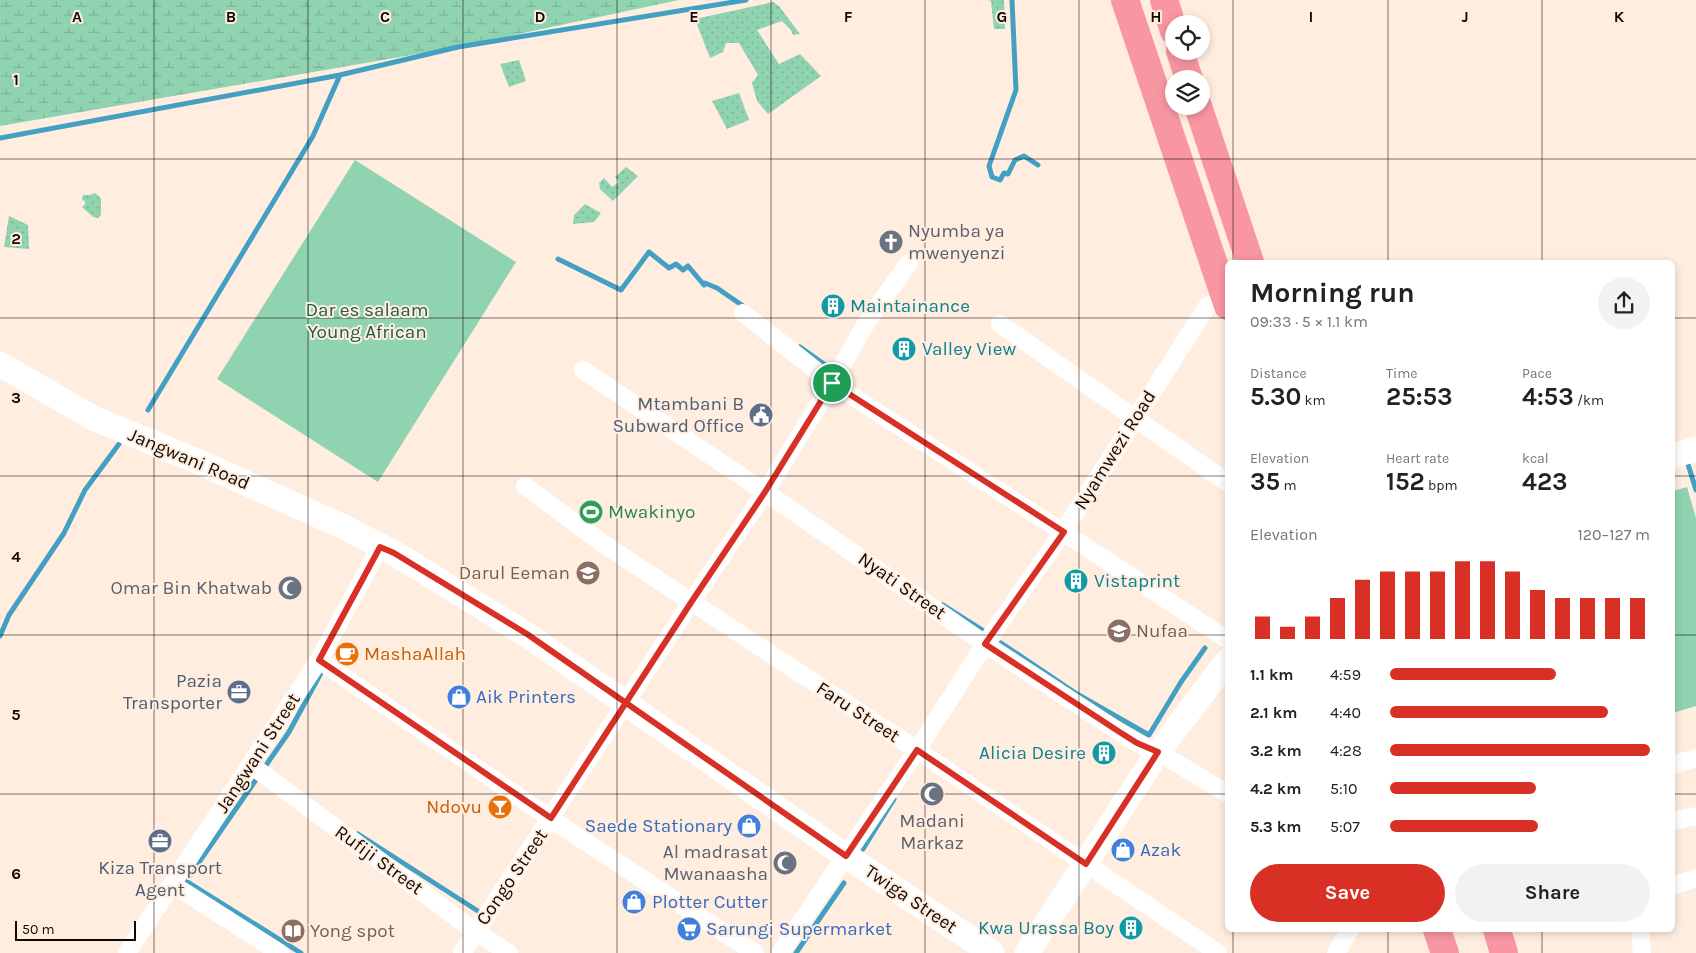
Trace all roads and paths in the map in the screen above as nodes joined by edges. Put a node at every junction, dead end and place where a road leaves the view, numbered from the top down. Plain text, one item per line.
1 (1125, 0) edge
2 (1164, 0) edge
3 (1169, 15) edge
4 (1201, 115) edge
5 (1249, 260) edge
6 (908, 263) dead end
7 (1218, 306) edge
8 (743, 313) dead end
9 (1000, 324) dead end
10 (0, 364) edge
11 (583, 370) dead end
12 (832, 383) junction
13 (1136, 418) junction
14 (1696, 449) edge
15 (1675, 455) edge
16 (1225, 481) edge
17 (525, 486) dead end
18 (765, 492) junction
19 (1064, 532) junction
20 (380, 547) junction
21 (692, 601) junction
22 (1225, 638) edge
23 (985, 644) junction
24 (319, 660) junction
25 (1225, 664) edge
26 (626, 704) junction
27 (917, 750) junction
28 (1158, 752) junction
29 (1696, 758) edge
30 (1675, 764) edge
31 (250, 765) junction
32 (1225, 792) edge
33 (1696, 816) edge
34 (551, 818) junction
35 (1675, 820) edge
36 (846, 856) junction
37 (1086, 864) junction
38 (1696, 878) edge
39 (172, 884) junction
40 (1675, 885) edge
41 (476, 932) junction
42 (1349, 932) edge
43 (1438, 932) edge
44 (1498, 932) edge
45 (1640, 932) edge
46 (127, 953) edge
47 (280, 953) edge
48 (462, 953) edge
49 (509, 953) edge
50 (755, 953) edge
51 (780, 953) edge
52 (992, 953) edge
53 (1027, 953) edge
54 (1218, 953) edge
55 (1336, 953) edge
56 (1445, 953) edge
57 (1504, 953) edge
58 (1642, 953) edge

1 - 7 highway
2 - 3 highway
4 - 5 highway
6 - 12 street, Congo Street
7 - 13 street, Nyamwezi Road
8 - 12 street
9 - 13 street
10 - 20 street, Jangwani Road
11 - 18 street, Nyati Street
12 - 18 street, Congo Street
12 - 19 street
13 - 16 street
13 - 19 street, Nyamwezi Road
14 - 15 street
17 - 21 street, Faru Street
18 - 21 street, Congo Street
18 - 23 street, Nyati Street
19 - 22 street
19 - 23 street, Nyamwezi Road
20 - 24 street, Jangwani Street
20 - 26 street, Twiga Street
21 - 26 street, Congo Street
21 - 27 street, Faru Street
23 - 27 street, Nyamwezi Road
23 - 28 street, Nyati Street
24 - 31 street, Jangwani Street
24 - 34 street
25 - 28 street
26 - 34 street, Congo Street
26 - 36 street, Twiga Street
27 - 36 street, Nyamwezi Road
27 - 37 street, Faru Street
28 - 32 street, Nyati Street
28 - 37 street
29 - 30 street
31 - 39 street, Jangwani Street
31 - 41 street, Rufiji Street
33 - 35 street
34 - 41 street, Congo Street
34 - 50 street
36 - 51 street, Nyamwezi Road
36 - 52 street, Twiga Street
37 - 53 street
37 - 54 street, Faru Street
38 - 40 street
39 - 46 street, Jangwani Street
39 - 47 street
41 - 48 street, Congo Street
41 - 49 street, Rufiji Street
42 - 55 street
43 - 56 highway
44 - 57 highway
45 - 58 street

